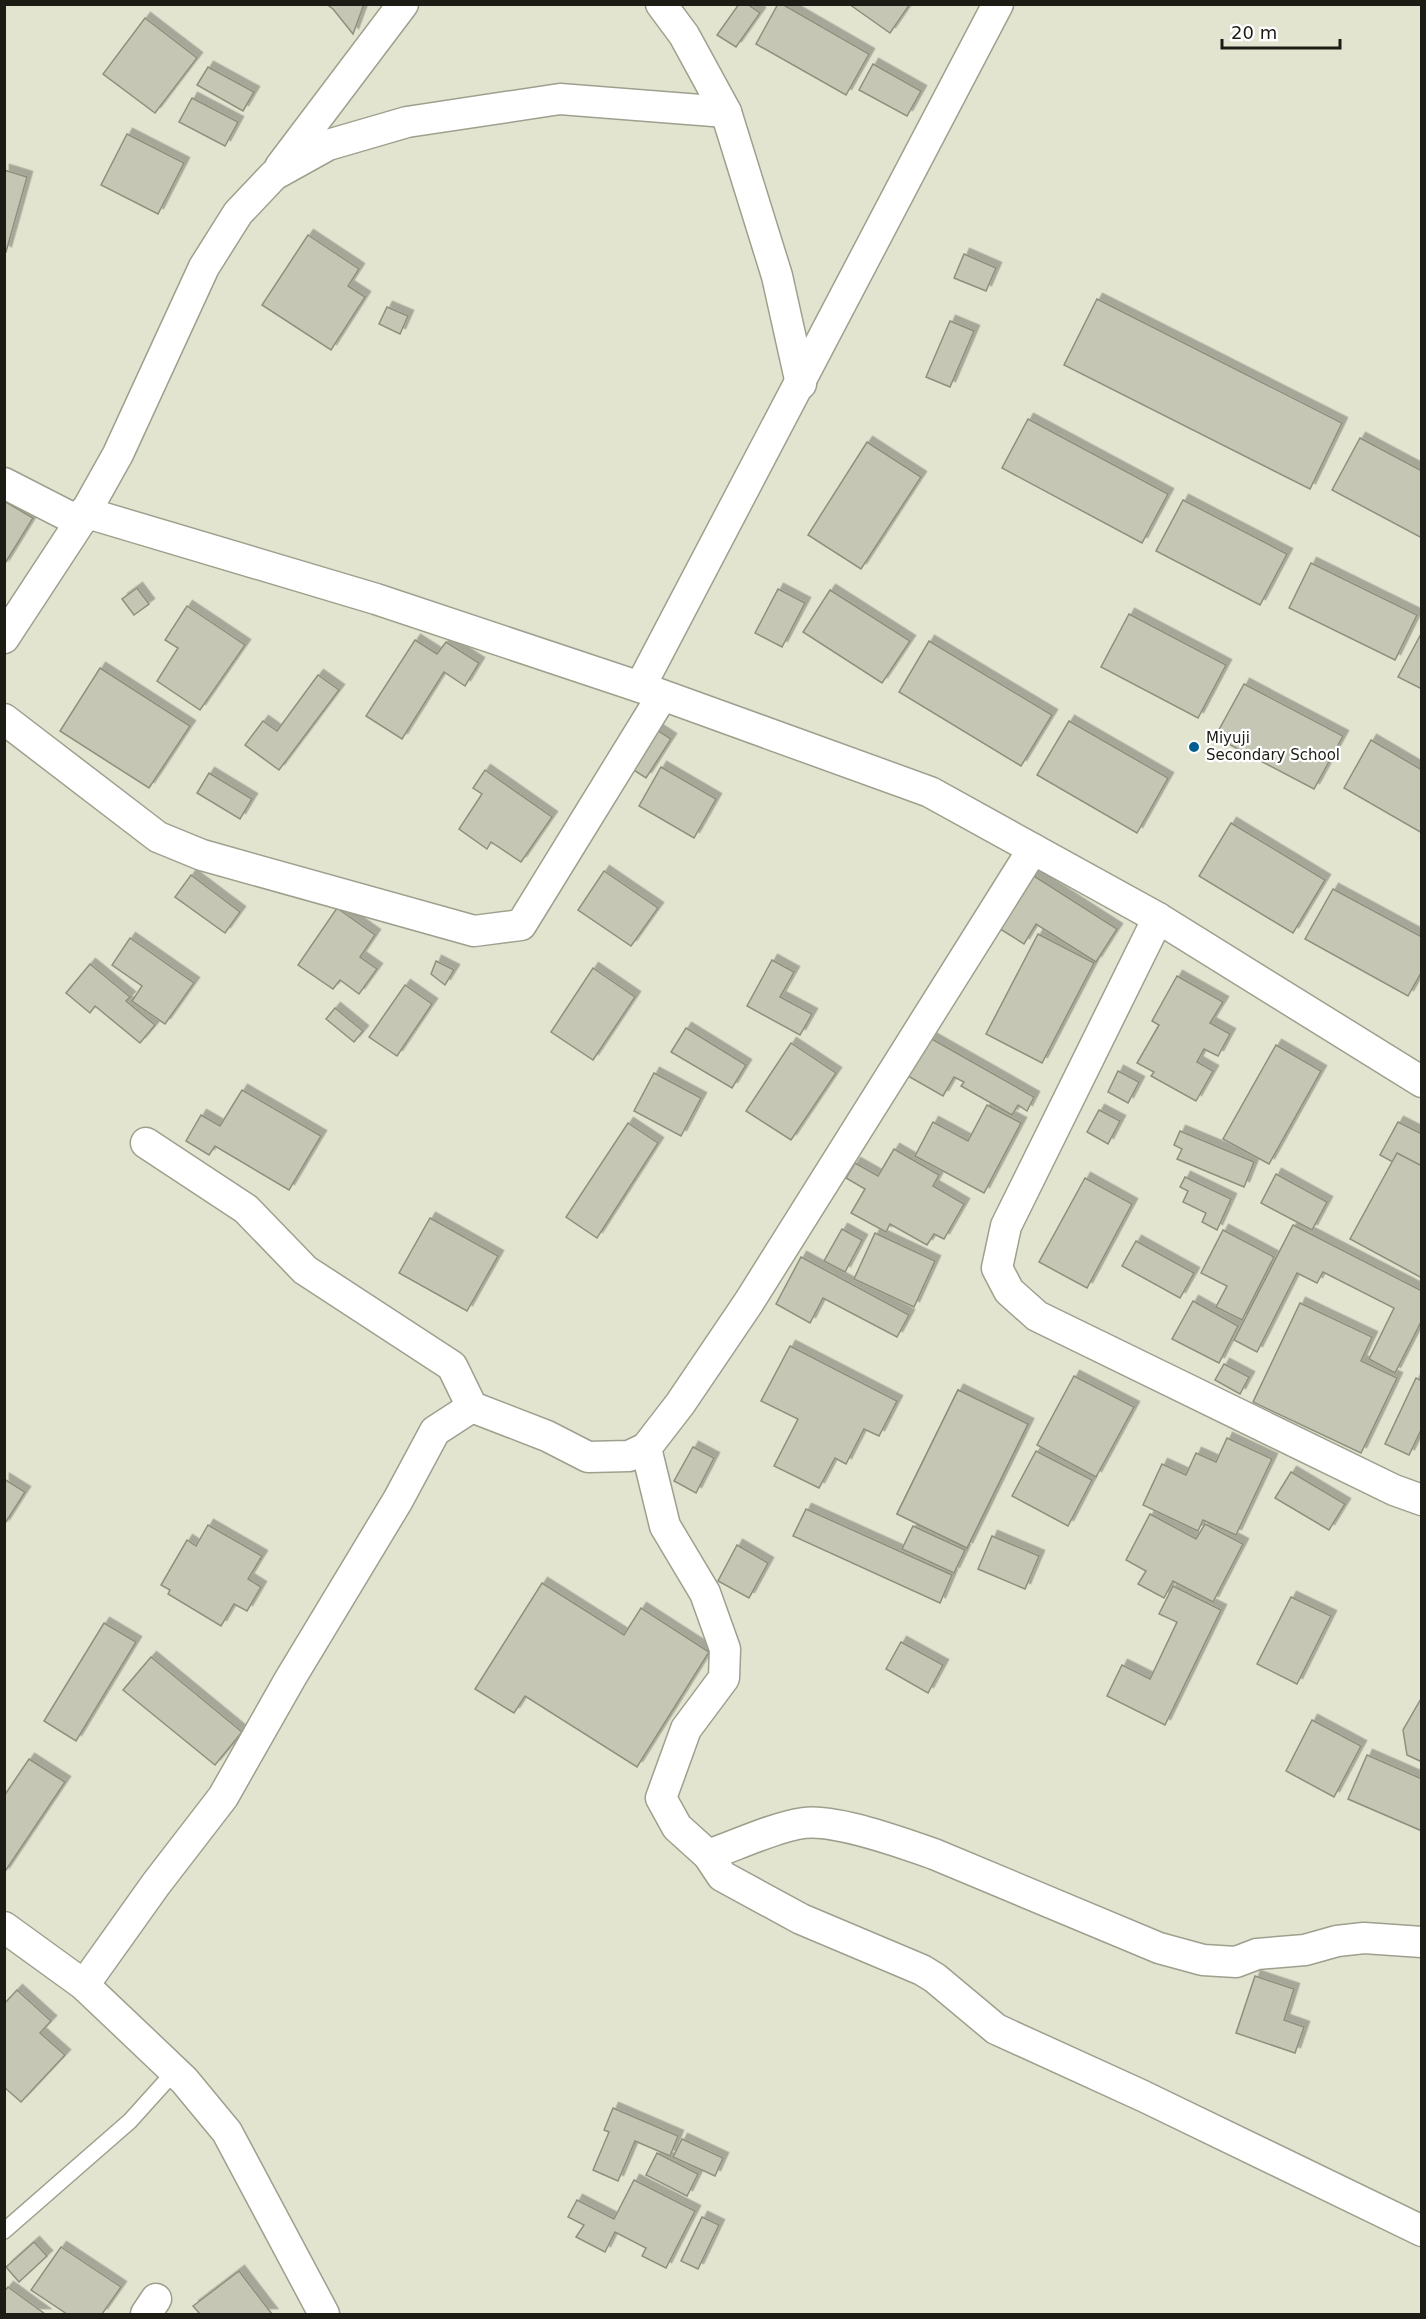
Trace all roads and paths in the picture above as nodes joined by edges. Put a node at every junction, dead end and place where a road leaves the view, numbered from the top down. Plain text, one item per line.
1 (403, 4) edge
2 (661, 4) edge
3 (998, 4) edge
4 (726, 112) junction
5 (274, 175) junction
6 (801, 384) junction
7 (4, 483) edge
8 (82, 517) junction
9 (4, 638) edge
10 (651, 692) junction
11 (4, 719) edge
12 (1033, 849) junction
13 (1158, 918) junction
14 (1422, 1082) edge
15 (146, 1143) dead end
16 (472, 1407) junction
17 (646, 1448) junction
18 (1422, 1500) edge
19 (708, 1856) junction
20 (4, 1928) edge
21 (1422, 1942) edge
22 (84, 1985) junction
23 (175, 2071) junction
24 (4, 2230) edge
25 (1422, 2231) edge
26 (324, 2314) edge

1 - 5 street
2 - 4 street
3 - 6 street
4 - 5 street
4 - 6 street
5 - 8 street
6 - 10 street
7 - 8 street
8 - 9 street
8 - 10 street
10 - 11 street
10 - 12 street
12 - 13 street
12 - 17 street
13 - 14 street
13 - 18 street
15 - 16 street
16 - 17 street
16 - 22 street
17 - 19 street
19 - 21 street
19 - 25 street
20 - 22 street
22 - 23 street
23 - 24 lane
23 - 26 street

